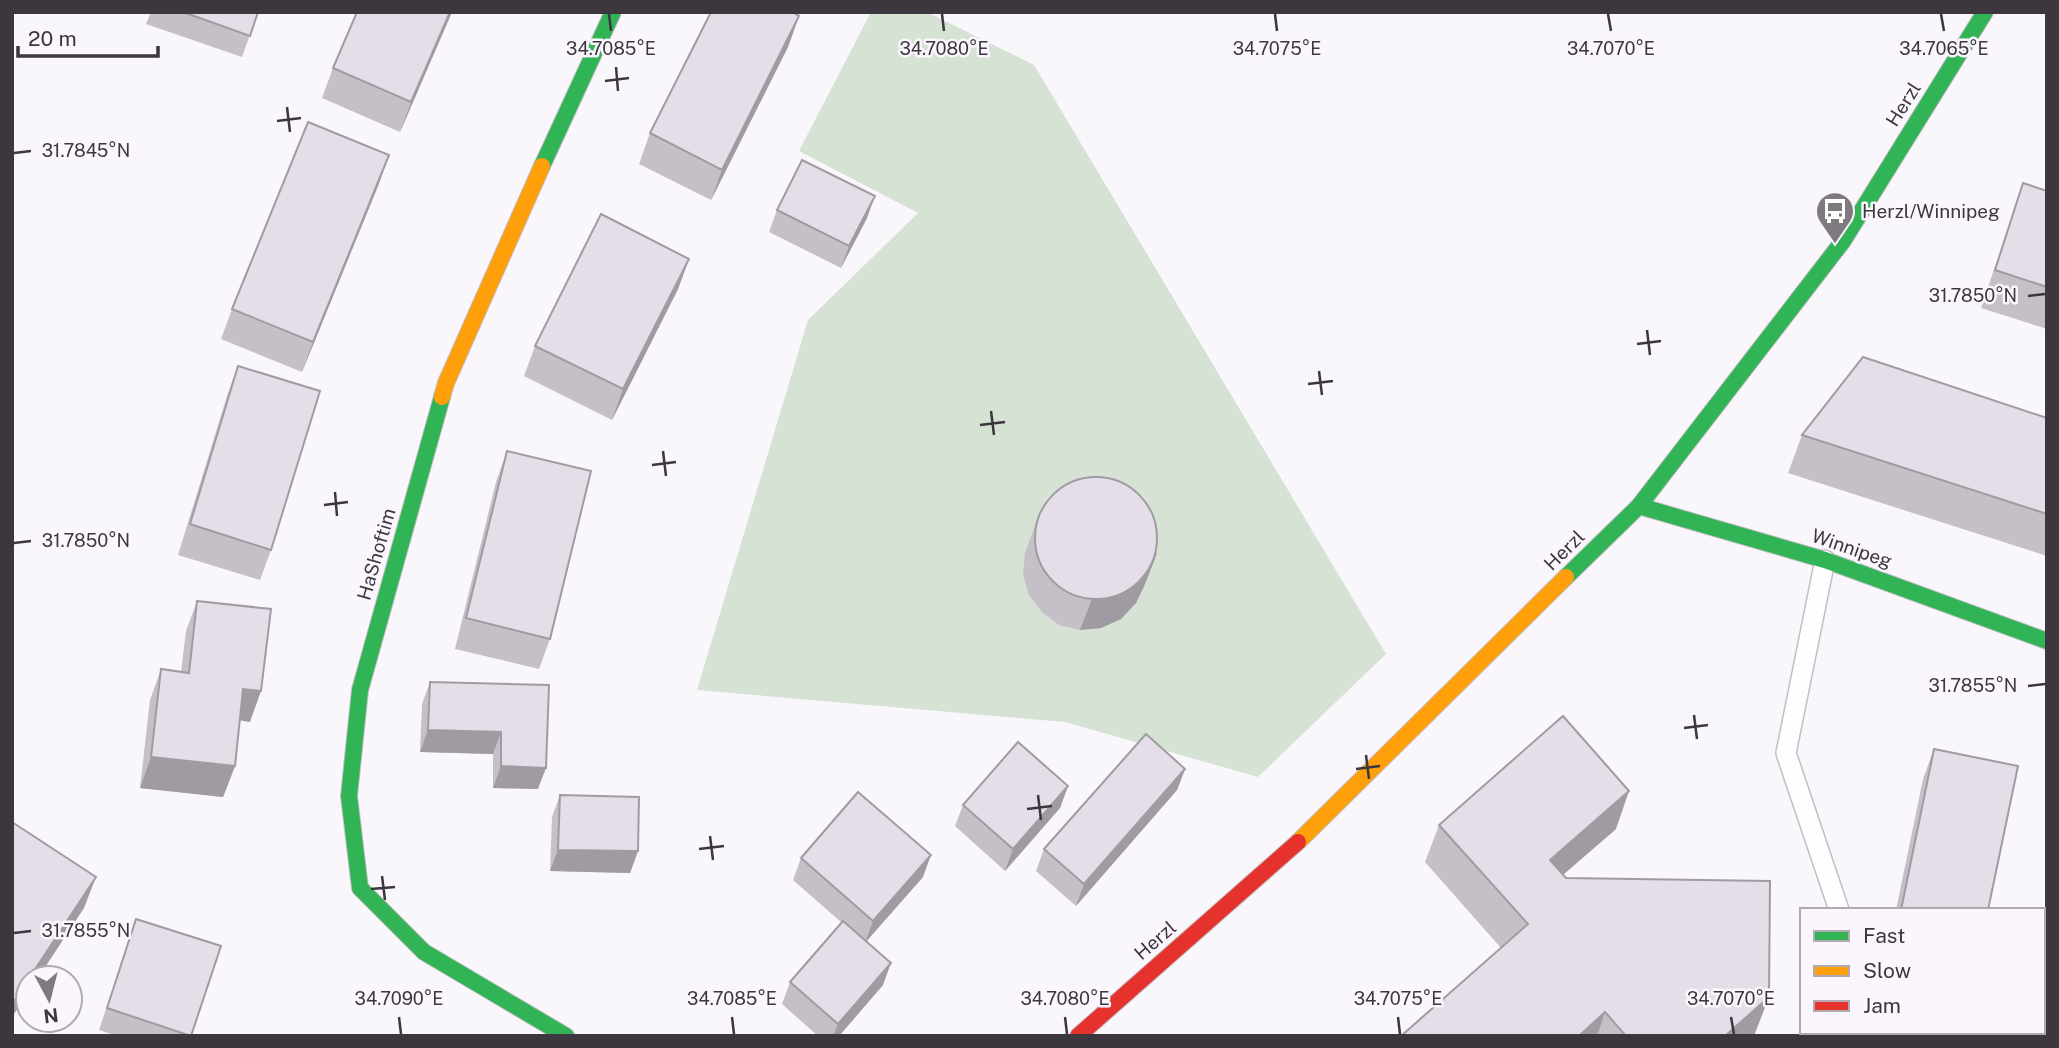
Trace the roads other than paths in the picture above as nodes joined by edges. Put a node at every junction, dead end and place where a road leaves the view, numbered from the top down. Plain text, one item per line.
1 (613, 12) edge
2 (1984, 12) edge
3 (1639, 506) junction
4 (1825, 560) junction
5 (2047, 640) edge
6 (1838, 908) edge
7 (566, 1036) edge
8 (1078, 1036) edge

1 - 7 street, HaShoftim
2 - 3 street, Herzl
3 - 4 street, Winnipeg
3 - 8 street, Herzl
4 - 5 street, Winnipeg
4 - 6 lane

